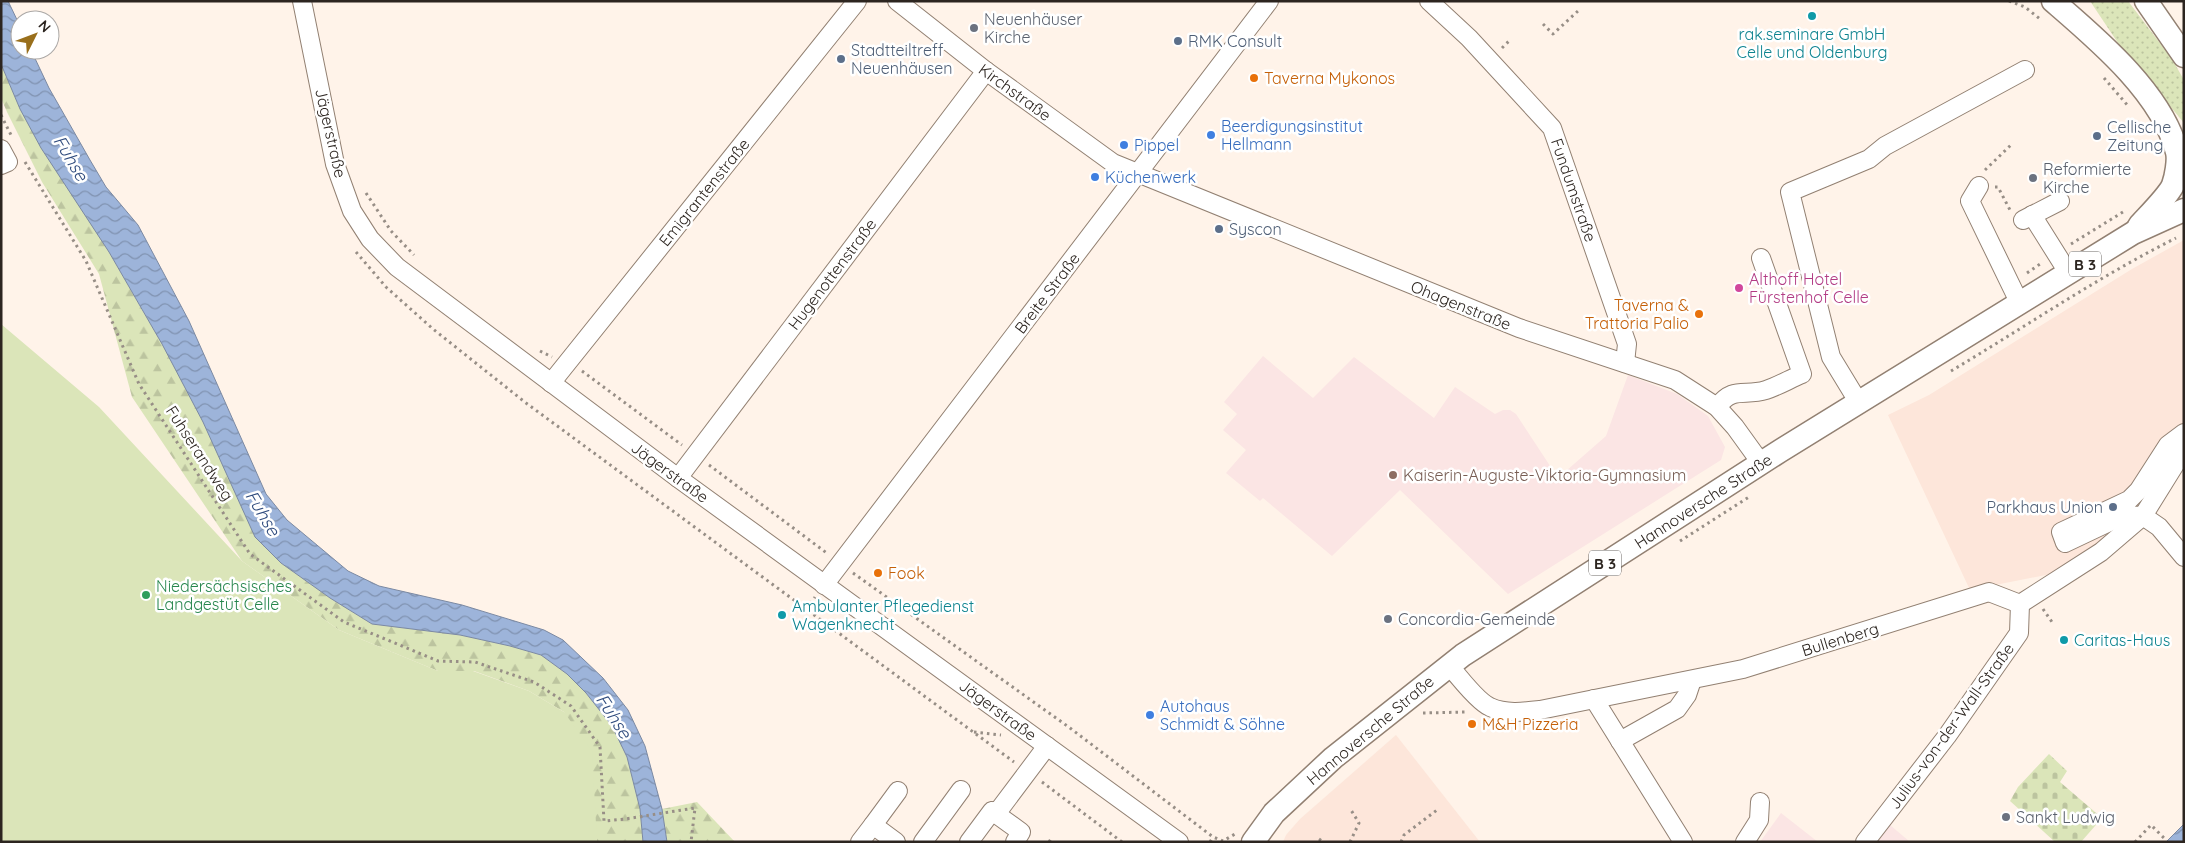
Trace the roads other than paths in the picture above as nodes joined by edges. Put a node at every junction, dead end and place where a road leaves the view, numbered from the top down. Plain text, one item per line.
1 (302, 1) edge
2 (857, 1) edge
3 (897, 1) edge
4 (1269, 1) edge
5 (1429, 1) edge
6 (2053, 1) edge
7 (2077, 1) edge
8 (2146, 1) edge
9 (2102, 44) junction
10 (2184, 56) edge
11 (2025, 70) dead end
12 (986, 71) junction
13 (2153, 102) junction
14 (2184, 136) edge
15 (7, 144) edge
16 (1, 165) edge
17 (1139, 172) junction
18 (2178, 184) edge
19 (1979, 186) road end
20 (2060, 201) dead end
21 (2184, 210) edge
22 (2133, 233) junction
23 (1761, 258) dead end
24 (2069, 274) junction
25 (2020, 304) junction
26 (1625, 364) junction
27 (551, 383) junction
28 (1859, 403) junction
29 (1717, 407) junction
30 (2184, 433) edge
31 (2184, 450) edge
32 (1761, 464) junction
33 (678, 478) junction
34 (2143, 516) junction
35 (2184, 557) edge
36 (824, 584) junction
37 (2020, 604) junction
38 (1449, 665) junction
39 (1692, 680) junction
40 (1594, 699) junction
41 (1620, 741) junction
42 (1047, 746) junction
43 (961, 790) dead end
44 (898, 791) dead end
45 (1760, 802) dead end
46 (996, 814) junction
47 (873, 825) junction
48 (1246, 837) edge
49 (860, 842) edge
50 (896, 842) edge
51 (923, 842) edge
52 (969, 842) edge
53 (1015, 842) edge
54 (1179, 842) edge
55 (1683, 842) edge
56 (1746, 842) edge
57 (1865, 842) edge

1 - 27 street, Jägerstraße
2 - 27 street, Emigrantenstraße
3 - 12 street, Kirchstraße
4 - 17 street, Breite Straße
5 - 26 street, Fundumstraße
6 - 9 main road, B 3
7 - 9 main road, B 3
8 - 10 main road
9 - 13 main road, B 3
11 - 28 street
12 - 17 street, Kirchstraße
12 - 33 street, Hugenottenstraße
13 - 14 street
13 - 18 main road, B 3
15 - 16 street
17 - 26 street, Ohagenstraße
17 - 36 street, Breite Straße
18 - 22 main road, Hannoversche Straße / B 3
19 - 25 street
20 - 24 street
21 - 22 main road, Hannoversche Straße / B 3
22 - 24 main road, Hannoversche Straße / B 3
23 - 29 street
24 - 25 main road, Hannoversche Straße / B 3
25 - 28 main road, Hannoversche Straße / B 3
26 - 29 street, Ohagenstraße
27 - 33 street, Jägerstraße
28 - 32 main road, Hannoversche Straße / B 3
29 - 32 street, Ohagenstraße
30 - 34 street
31 - 34 street
32 - 38 main road, Hannoversche Straße / B 3
33 - 36 street, Jägerstraße
34 - 35 street
34 - 37 street
36 - 42 street, Jägerstraße
37 - 39 street, Bullenberg
37 - 57 street, Julius-von-der-Wall-Straße
38 - 40 street, Bullenberg
38 - 48 main road, Hannoversche Straße / B 3
39 - 40 street, Bullenberg
39 - 41 street
40 - 41 street
41 - 55 street
42 - 46 street
42 - 54 street, Jägerstraße
43 - 51 street
44 - 47 street
45 - 56 street
46 - 52 street
46 - 53 street
47 - 49 street
47 - 50 street

